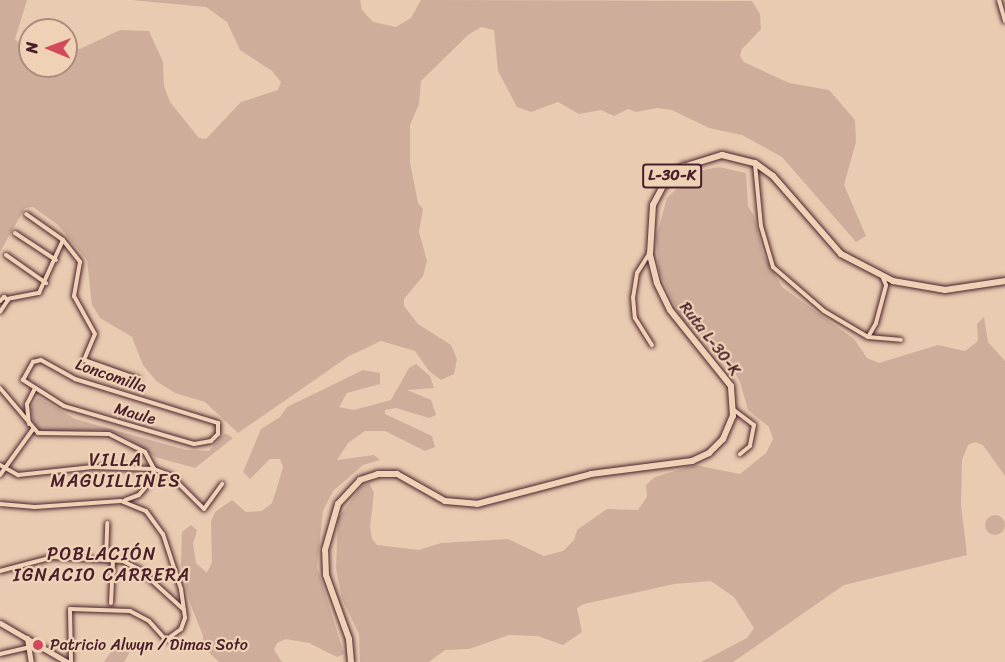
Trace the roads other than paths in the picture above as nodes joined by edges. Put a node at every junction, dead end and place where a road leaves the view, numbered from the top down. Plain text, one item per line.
1 (999, 0) edge
2 (1005, 21) edge
3 (755, 163) junction
4 (26, 214) dead end
5 (15, 233) dead end
6 (63, 240) junction
7 (650, 254) junction
8 (6, 255) dead end
9 (56, 260) junction
10 (883, 278) junction
11 (1005, 281) edge
12 (46, 283) junction
13 (7, 299) junction
14 (0, 301) edge
15 (0, 312) edge
16 (868, 337) junction
17 (901, 340) dead end
18 (652, 345) dead end
19 (138, 379) dead end
20 (0, 388) edge
21 (34, 390) junction
22 (27, 404) junction
23 (18, 405) junction
24 (734, 410) junction
25 (219, 423) joint
26 (29, 424) junction
27 (33, 429) junction
28 (740, 454) dead end
29 (0, 465) edge
30 (154, 469) junction
31 (4, 470) junction
32 (0, 475) edge
33 (222, 484) dead end
34 (121, 501) junction
35 (0, 504) edge
36 (107, 523) dead end
37 (106, 560) junction
38 (113, 560) junction
39 (0, 571) edge
40 (111, 603) dead end
41 (185, 610) junction
42 (0, 623) edge
43 (27, 638) junction
44 (38, 645) junction
45 (28, 647) junction
46 (0, 654) edge
47 (31, 662) edge
48 (69, 662) edge
49 (351, 662) edge

1 - 2 street
3 - 7 main road, Ruta L-30-K / L-30-K
3 - 10 main road, Ruta L-30-K / L-30-K
3 - 16 street
4 - 6 street
5 - 9 street
6 - 9 street
6 - 19 street
7 - 18 street
7 - 24 main road, Ruta L-30-K / L-30-K
8 - 12 street
9 - 12 street
10 - 11 main road, Ruta L-30-K / L-30-K
10 - 16 street
12 - 13 street
13 - 14 street
13 - 15 street
16 - 17 street
20 - 23 street
21 - 22 street
21 - 25 street, Maule
21 - 25 street, Loncomilla
22 - 23 street
22 - 26 street
23 - 26 street
24 - 28 street
24 - 49 main road
26 - 27 street
27 - 30 street
27 - 31 street
29 - 31 street
30 - 31 street
30 - 33 street
30 - 34 street
31 - 32 street
34 - 35 street
34 - 41 street
36 - 37 street
37 - 38 street
37 - 39 street
38 - 40 street
38 - 41 street
41 - 48 street
42 - 43 street
43 - 44 street
43 - 45 street
44 - 45 street
44 - 48 street
45 - 46 street
45 - 47 street

